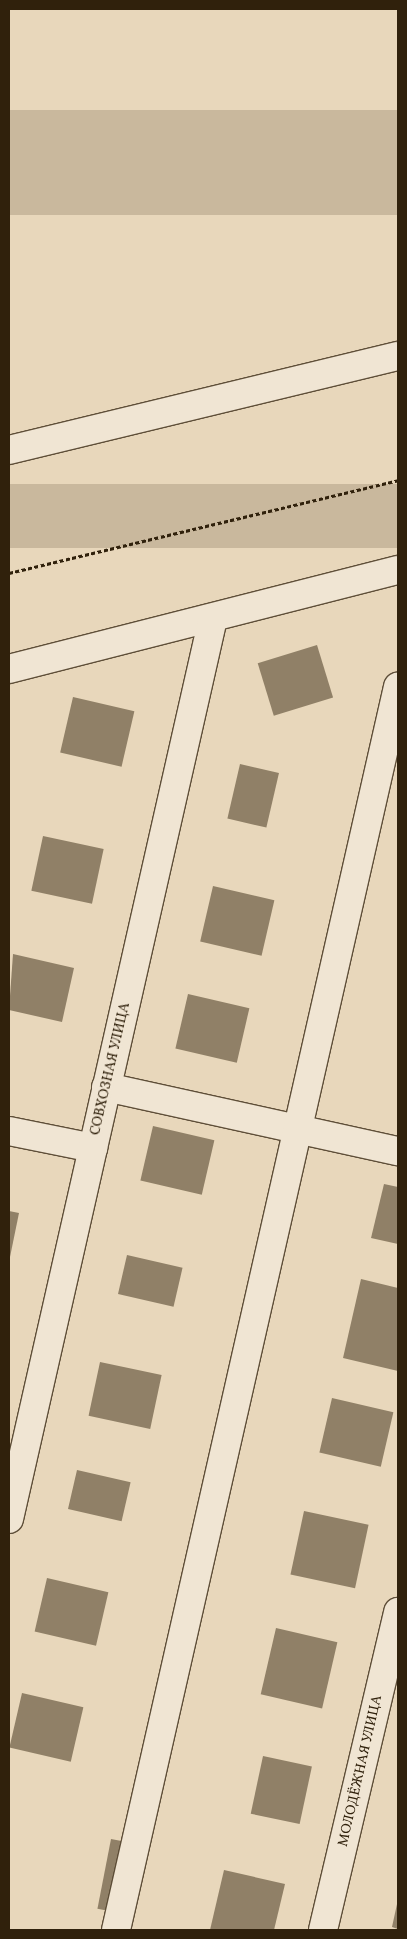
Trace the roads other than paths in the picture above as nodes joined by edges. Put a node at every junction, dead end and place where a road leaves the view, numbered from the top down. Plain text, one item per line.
1 (398, 356) edge
2 (9, 450) edge
3 (398, 570) edge
4 (213, 618) junction
5 (9, 669) edge
6 (398, 687) edge
7 (106, 1088) junction
8 (298, 1129) junction
9 (9, 1131) edge
10 (94, 1148) junction
11 (398, 1151) edge
12 (9, 1519) edge
13 (398, 1612) edge
14 (116, 1930) edge
15 (323, 1930) edge

1 - 2 street
3 - 4 street
4 - 5 street
4 - 7 street, СОВХОЗНАЯ УЛИЦА
6 - 8 street
7 - 8 street
7 - 10 street, СОВХОЗНАЯ УЛИЦА
8 - 11 street
8 - 14 street
9 - 10 street
10 - 12 street, СОВХОЗНАЯ УЛИЦА
13 - 15 street, МОЛОДЁЖНАЯ УЛИЦА

